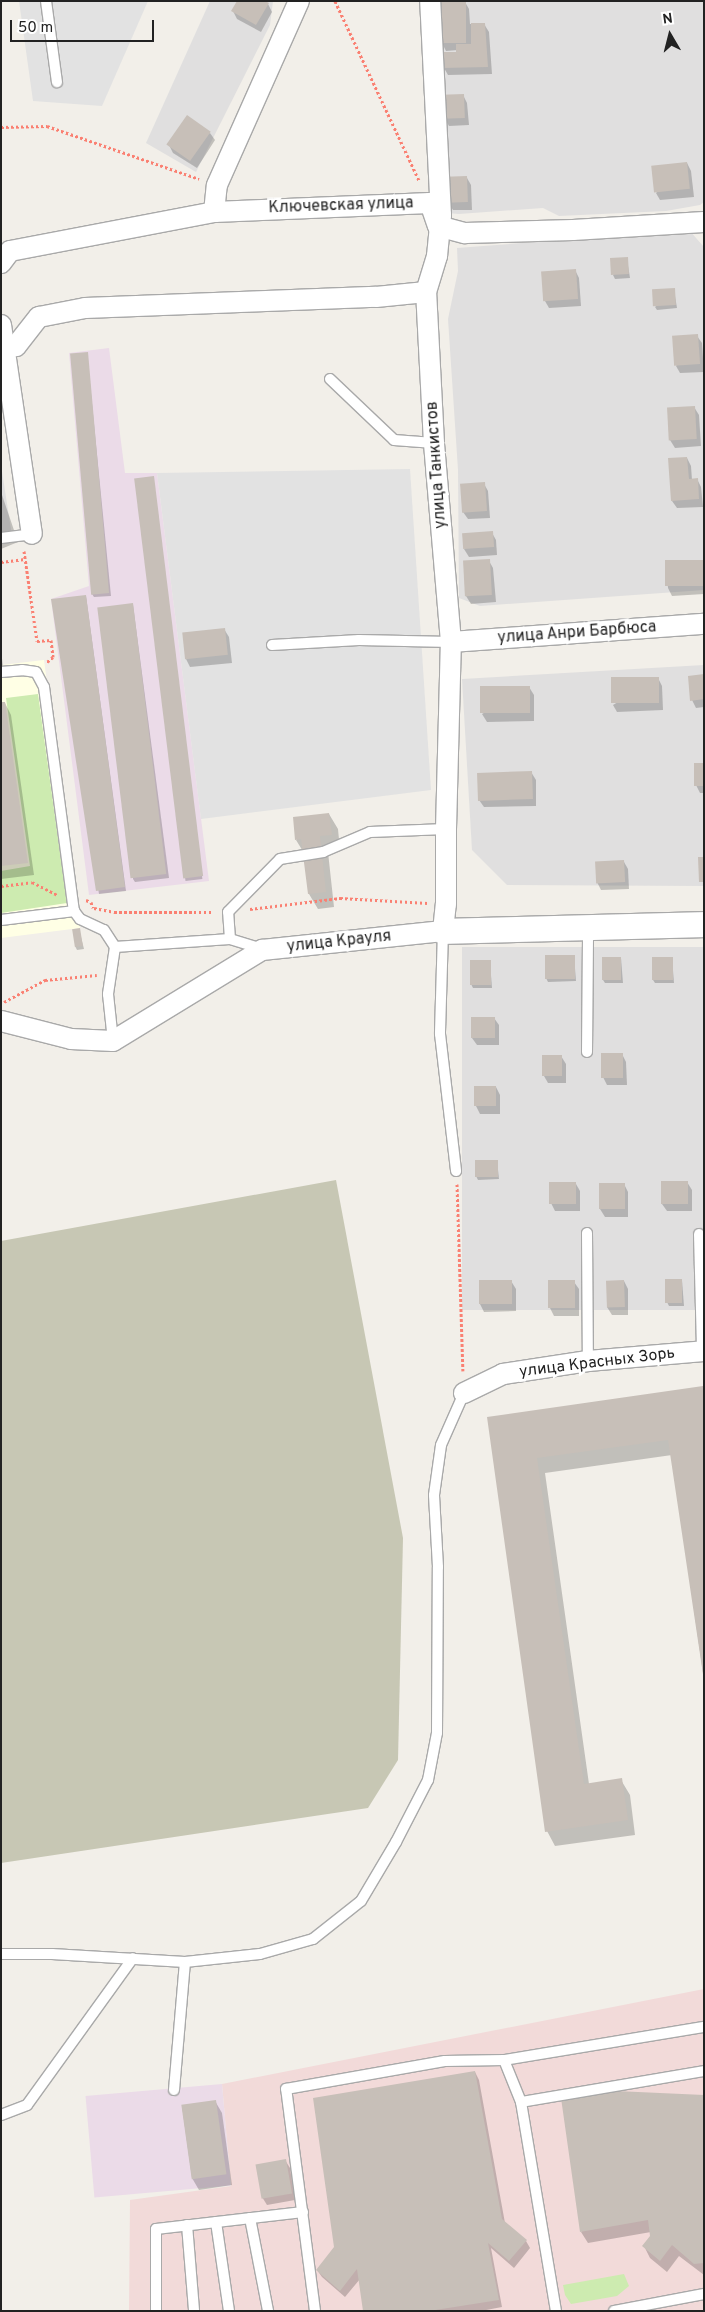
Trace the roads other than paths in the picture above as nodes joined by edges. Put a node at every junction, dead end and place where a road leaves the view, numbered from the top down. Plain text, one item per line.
1 (46, 1) edge
2 (299, 1) edge
3 (430, 1) edge
4 (56, 82) dead end
5 (214, 212) junction
6 (704, 222) edge
7 (438, 226) junction
8 (1, 263) edge
9 (426, 292) junction
10 (1, 325) edge
11 (3, 348) edge
12 (330, 379) dead end
13 (434, 443) junction
14 (32, 534) joint
15 (1, 538) edge
16 (704, 624) edge
17 (451, 642) junction
18 (272, 645) dead end
19 (1, 672) edge
20 (446, 829) junction
21 (74, 911) junction
22 (1, 920) edge
23 (704, 924) edge
24 (588, 926) junction
25 (443, 931) junction
26 (230, 939) junction
27 (114, 947) junction
28 (262, 950) junction
29 (1, 1021) edge
30 (113, 1041) junction
31 (587, 1052) dead end
32 (456, 1171) road end
33 (587, 1233) dead end
34 (699, 1234) dead end
35 (703, 1351) edge
36 (588, 1361) junction
37 (464, 1393) joint
38 (1, 1954) edge
39 (133, 1958) junction
40 (186, 1962) junction
41 (704, 2027) edge
42 (504, 2060) junction
43 (704, 2071) edge
44 (174, 2090) dead end
45 (521, 2102) junction
46 (1, 2115) edge
47 (303, 2212) junction
48 (250, 2218) junction
49 (216, 2222) junction
50 (187, 2225) junction
51 (704, 2294) edge
52 (156, 2311) edge
53 (194, 2311) edge
54 (229, 2311) edge
55 (268, 2311) edge
56 (316, 2311) edge
57 (556, 2311) edge
58 (614, 2311) edge

1 - 4 lane
2 - 5 street
3 - 7 street, улица Танкистов
5 - 7 street, Ключевская улица
5 - 8 street, Ключевская улица
6 - 7 street
7 - 9 street, улица Танкистов
9 - 11 street
9 - 13 street, улица Танкистов
10 - 11 street
11 - 14 street
12 - 13 lane
13 - 17 street, улица Танкистов
14 - 15 lane
16 - 17 street, улица Анри Барбюса
17 - 18 lane
17 - 20 street, улица Танкистов
19 - 21 lane
20 - 25 street, улица Танкистов
20 - 26 lane
21 - 22 lane
21 - 27 lane
23 - 24 street, улица Крауля
24 - 25 street, улица Крауля
24 - 31 lane
25 - 28 street, улица Крауля
25 - 32 lane
26 - 27 lane
26 - 28 lane
27 - 30 lane
28 - 30 street, улица Крауля
29 - 30 street
33 - 36 lane
34 - 35 lane
35 - 36 street, улица Красных Зорь
36 - 37 street, улица Красных Зорь
37 - 40 lane
38 - 39 lane
39 - 40 lane
39 - 46 lane
40 - 44 lane
41 - 42 lane
42 - 45 lane
42 - 47 lane
43 - 45 lane
45 - 57 lane
47 - 48 lane
47 - 56 lane
48 - 49 lane
48 - 55 lane
49 - 50 lane
49 - 54 lane
50 - 52 lane
50 - 53 lane
51 - 58 lane

